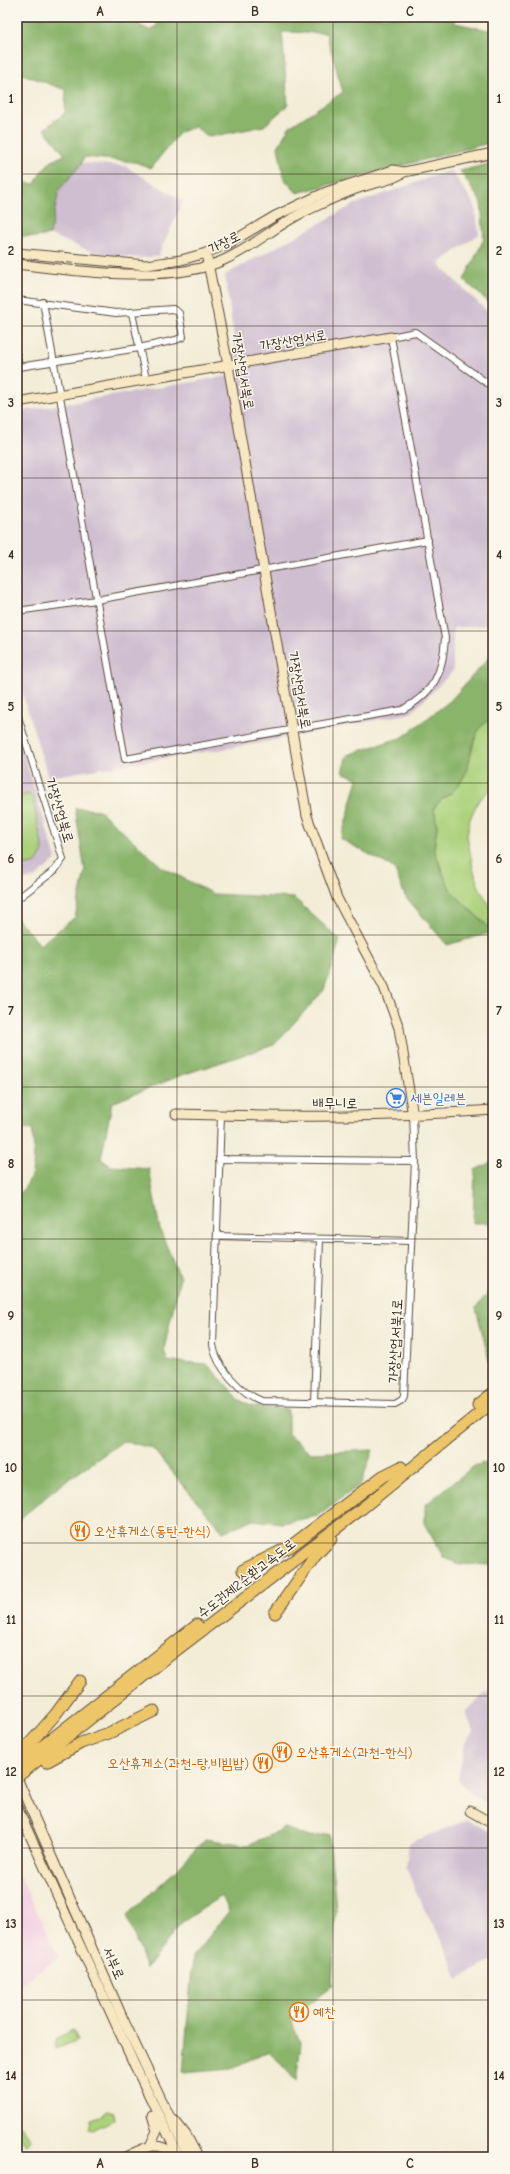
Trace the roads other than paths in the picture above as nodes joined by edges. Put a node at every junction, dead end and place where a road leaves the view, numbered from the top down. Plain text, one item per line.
1 (493, 153) edge
2 (404, 172) junction
3 (17, 253) edge
4 (206, 254) junction
5 (17, 264) edge
6 (208, 265) junction
7 (17, 300) edge
8 (43, 302) junction
9 (132, 313) junction
10 (391, 337) junction
11 (139, 348) junction
12 (17, 356) edge
13 (54, 361) junction
14 (228, 365) junction
15 (146, 379) junction
16 (487, 383) dead end
17 (60, 394) junction
18 (17, 402) edge
19 (428, 540) junction
20 (264, 570) junction
21 (96, 600) junction
22 (17, 611) edge
23 (17, 714) edge
24 (292, 730) junction
25 (21, 896) dead end
26 (493, 1110) edge
27 (176, 1114) dead end
28 (221, 1115) junction
29 (413, 1116) junction
30 (219, 1159) junction
31 (415, 1161) junction
32 (216, 1236) junction
33 (320, 1239) junction
34 (411, 1241) junction
35 (493, 1393) edge
36 (314, 1402) junction
37 (493, 1402) edge
38 (405, 1468) junction
39 (243, 1570) dead end
40 (274, 1613) dead end
41 (80, 1681) dead end
42 (154, 1711) dead end
43 (19, 1767) edge
44 (17, 1807) edge
45 (470, 1811) dead end
46 (17, 1822) edge
47 (493, 1824) edge
48 (78, 1943) junction
49 (134, 2064) junction
50 (164, 2107) junction
51 (152, 2115) junction
52 (150, 2146) junction
53 (175, 2156) edge
54 (125, 2157) edge
55 (189, 2157) edge
56 (198, 2157) edge

1 - 2 main road, 가장로
2 - 4 main road, 가장로
2 - 6 main road, 가장로
3 - 4 main road, 가장로
4 - 6 main road, 가장산업서북로
5 - 6 main road, 가장로
6 - 14 main road, 가장산업서북로
7 - 8 street
8 - 9 street
8 - 13 street
9 - 11 street
9 - 11 street
10 - 14 main road, 가장산업서로
10 - 16 street, 가장산업서로
10 - 19 street
11 - 13 street
11 - 15 street
12 - 13 street
13 - 17 street
14 - 15 main road, 가장산업서로
14 - 20 main road, 가장산업서북로
15 - 17 main road, 가장산업서로
17 - 18 main road, 가장산업서로
17 - 21 street
19 - 20 street
19 - 24 street
20 - 21 street
20 - 24 main road, 가장산업서북로
21 - 22 street
21 - 24 street
23 - 25 street, 가장산업북로
24 - 29 main road, 가장산업서북로
26 - 29 main road, 배무니로
27 - 28 main road, 배무니로
28 - 29 main road, 배무니로
28 - 30 street, 가장산업서북1로
29 - 31 street, 가장산업서북1로
30 - 31 street
30 - 32 street, 가장산업서북1로
31 - 34 street, 가장산업서북1로
32 - 33 street
32 - 36 street, 가장산업서북1로
33 - 34 street
33 - 36 street
34 - 36 street, 가장산업서북1로
35 - 38 highway, 수도권제2순환고속도로
37 - 38 highway, 수도권제2순환고속도로
38 - 39 highway
38 - 40 highway
38 - 43 highway, 수도권제2순환고속도로
41 - 43 highway
42 - 43 highway
43 - 50 main road, 서부로
44 - 48 main road, 서부로
45 - 47 main road
46 - 48 main road
48 - 49 main road, 서부로
49 - 51 main road
49 - 53 main road, 서부로
50 - 55 main road, 서부로
50 - 56 main road
51 - 52 main road
51 - 53 main road
52 - 53 main road
52 - 54 main road

